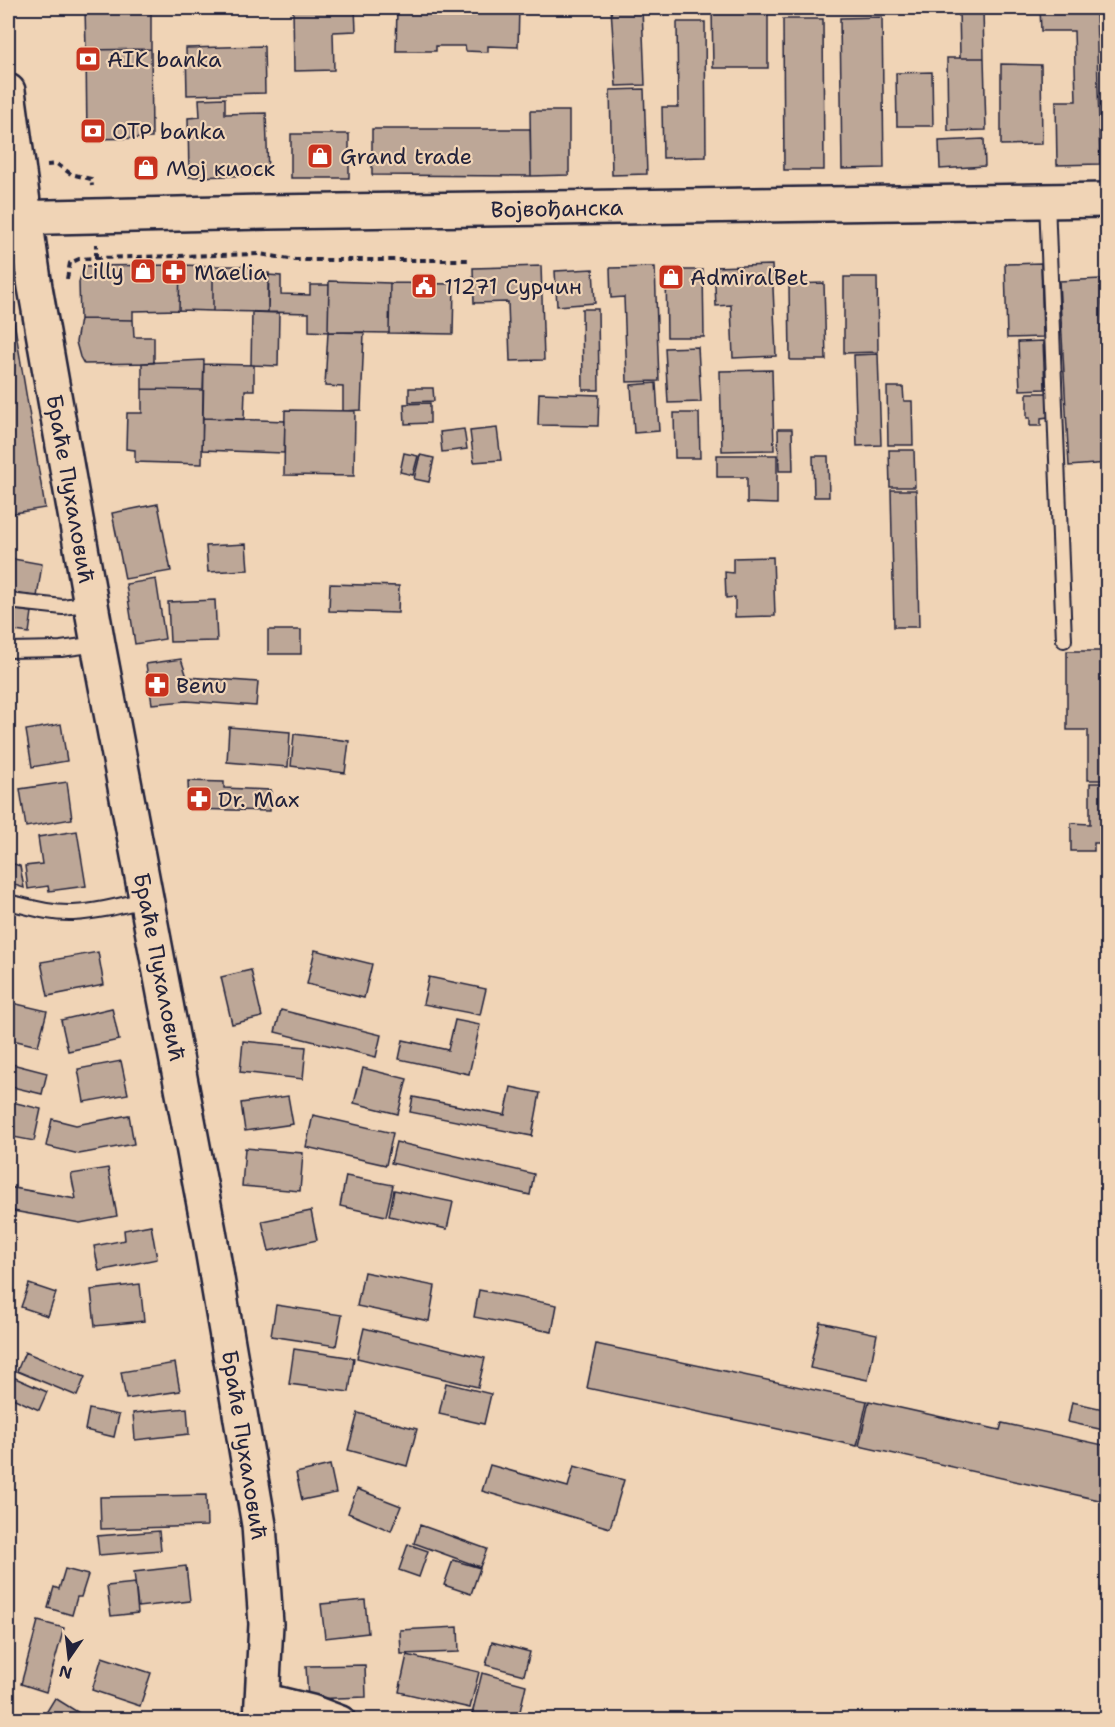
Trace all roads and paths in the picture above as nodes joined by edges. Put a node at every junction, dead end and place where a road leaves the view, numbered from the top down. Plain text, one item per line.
1 (8, 91) edge
2 (1107, 200) edge
3 (1047, 201) junction
4 (16, 217) edge
5 (468, 260) dead end
6 (35, 287) junction
7 (8, 601) edge
8 (91, 603) junction
9 (1064, 640) dead end
10 (98, 644) junction
11 (8, 650) edge
12 (148, 899) junction
13 (8, 902) edge
14 (262, 1708) edge
15 (341, 1719) edge

1 - 4 main road, Браће Пухаловић
2 - 3 main road, Војвођанска
3 - 4 main road, Војвођанска
3 - 9 lane
4 - 6 main road, Браће Пухаловић
5 - 6 path
6 - 8 main road, Браће Пухаловић
7 - 8 lane
8 - 10 main road, Браће Пухаловић
10 - 11 lane
10 - 12 main road, Браће Пухаловић
12 - 13 lane
12 - 14 main road, Браће Пухаловић
14 - 15 street

